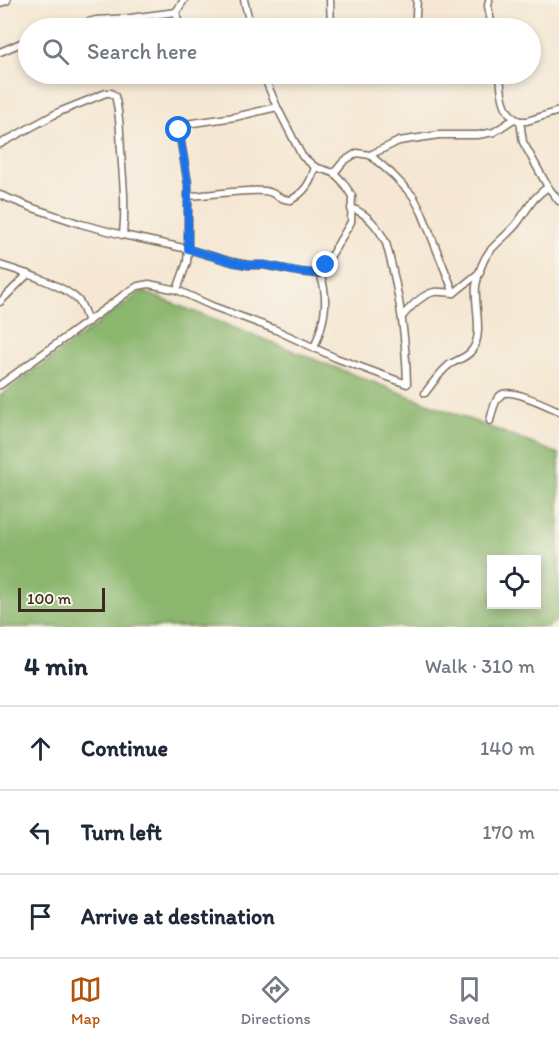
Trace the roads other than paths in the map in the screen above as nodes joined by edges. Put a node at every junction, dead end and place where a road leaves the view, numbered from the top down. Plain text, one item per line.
1 (6, 0) edge
2 (184, 0) edge
3 (244, 0) edge
4 (330, 0) edge
5 (417, 0) edge
6 (489, 0) edge
7 (0, 2) edge
8 (176, 12) junction
9 (122, 18) edge
10 (178, 18) edge
11 (248, 18) edge
12 (331, 18) edge
13 (416, 18) edge
14 (490, 18) edge
15 (18, 44) edge
16 (0, 52) edge
17 (267, 84) edge
18 (502, 84) edge
19 (277, 107) junction
20 (559, 111) edge
21 (518, 120) junction
22 (0, 144) edge
23 (370, 155) junction
24 (315, 167) junction
25 (334, 173) junction
26 (548, 187) junction
27 (0, 195) edge
28 (189, 196) junction
29 (559, 201) edge
30 (351, 208) junction
31 (123, 235) junction
32 (188, 249) junction
33 (0, 265) edge
34 (480, 272) junction
35 (28, 274) junction
36 (320, 274) junction
37 (177, 291) junction
38 (454, 293) junction
39 (0, 302) edge
40 (402, 317) junction
41 (88, 322) junction
42 (314, 348) junction
43 (0, 385) edge
44 (425, 393) dead end
45 (559, 411) edge
46 (490, 421) dead end

1 - 7 street
2 - 8 street
3 - 11 street
4 - 12 street
5 - 13 street
6 - 14 street
8 - 9 street
8 - 10 street
15 - 16 street
17 - 19 street
18 - 21 street
19 - 24 street
19 - 28 street
20 - 21 street
21 - 23 street
21 - 26 street
22 - 31 street
23 - 25 street
23 - 38 street
24 - 25 street
24 - 28 street
25 - 30 street
26 - 29 street
26 - 34 street
27 - 31 street
28 - 32 street
30 - 36 street
30 - 40 street
31 - 32 street
32 - 36 street
32 - 37 street
33 - 35 street
34 - 38 street
34 - 44 street
35 - 39 street
35 - 41 street
36 - 42 street
37 - 41 street
37 - 42 street
38 - 40 street
40 - 42 street
41 - 43 street
45 - 46 street

